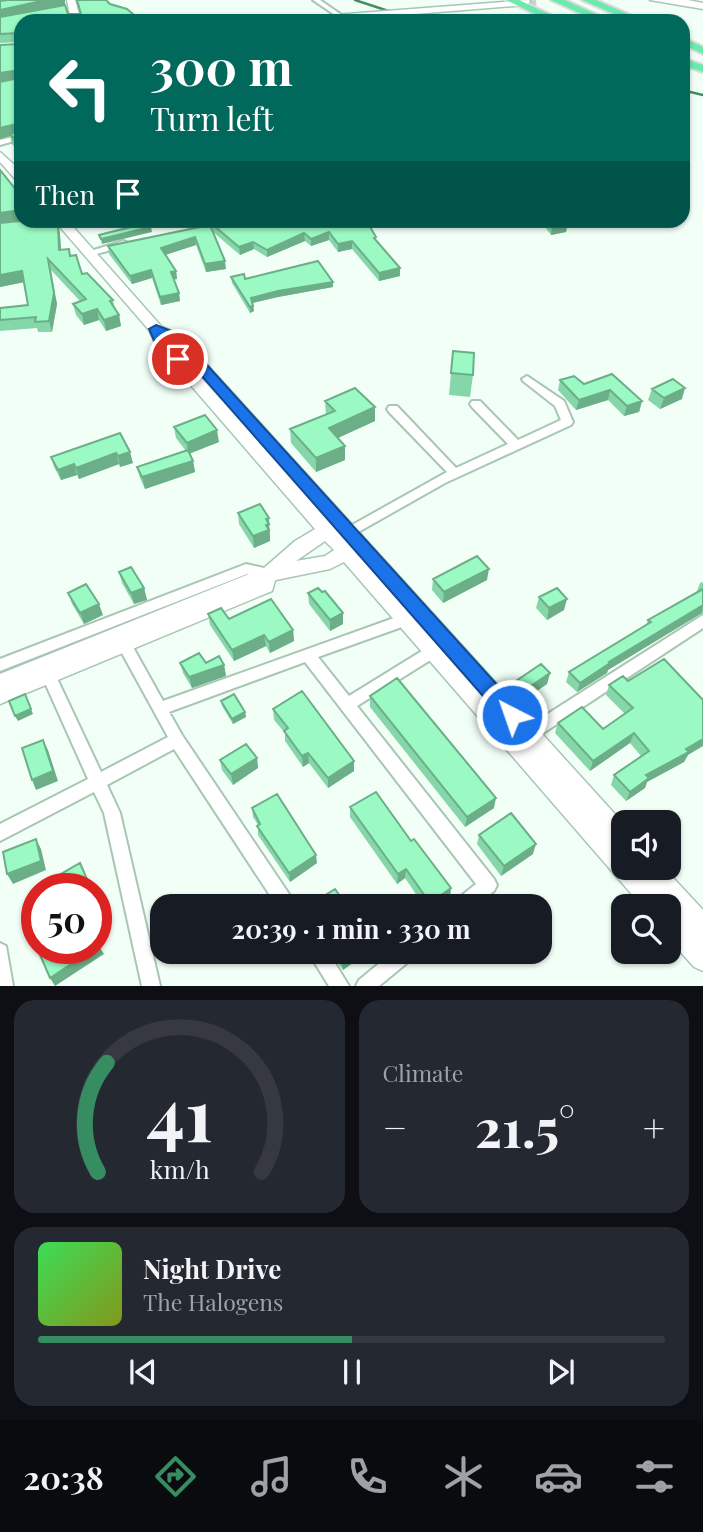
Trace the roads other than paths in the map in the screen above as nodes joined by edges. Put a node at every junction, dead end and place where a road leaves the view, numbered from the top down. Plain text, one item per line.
1 (316, 0) edge
2 (556, 0) edge
3 (587, 0) edge
4 (654, 0) edge
5 (676, 0) edge
6 (523, 1) edge
7 (72, 4) edge
8 (703, 6) edge
9 (61, 10) edge
10 (340, 14) edge
11 (368, 14) edge
12 (546, 14) edge
13 (565, 14) edge
14 (589, 14) edge
15 (622, 14) edge
16 (0, 155) edge
17 (14, 170) edge
18 (66, 228) edge
19 (138, 241) edge
20 (89, 253) junction
21 (527, 379) dead end
22 (476, 404) dead end
23 (393, 409) dead end
24 (517, 446) junction
25 (455, 474) junction
26 (345, 535) junction
27 (268, 574) junction
28 (408, 619) junction
29 (703, 621) edge
30 (124, 644) junction
31 (435, 650) junction
32 (309, 656) junction
33 (0, 665) edge
34 (49, 676) junction
35 (0, 684) edge
36 (0, 696) edge
37 (347, 705) junction
38 (159, 709) junction
39 (529, 734) junction
40 (177, 740) junction
41 (97, 780) junction
42 (611, 826) edge
43 (0, 833) edge
44 (611, 852) edge
45 (635, 880) edge
46 (659, 880) edge
47 (279, 894) edge
48 (478, 894) edge
49 (648, 894) edge
50 (703, 929) edge
51 (681, 933) edge
52 (0, 952) edge
53 (703, 958) edge
54 (325, 964) edge
55 (392, 964) edge
56 (4, 986) edge
57 (151, 986) edge
58 (340, 986) edge
59 (365, 986) edge

1 - 10 street
2 - 14 highway
3 - 15 highway
4 - 5 main road
5 - 8 main road
6 - 11 main road
6 - 12 highway
6 - 13 highway
7 - 9 street
16 - 17 main road
18 - 20 main road
19 - 20 street
20 - 26 main road
21 - 24 street
22 - 24 street
23 - 25 street
24 - 25 street
25 - 26 street
26 - 27 main road
26 - 27 main road
26 - 28 main road
26 - 39 main road
27 - 30 street
27 - 33 street
27 - 35 main road
28 - 31 main road
28 - 32 street
29 - 39 street
30 - 34 street
30 - 38 street
31 - 37 street
31 - 44 main road
32 - 37 street
32 - 38 street
34 - 36 street
34 - 41 street
37 - 48 street
38 - 40 street
39 - 42 main road
40 - 41 street
40 - 47 street
41 - 43 street
41 - 57 street
45 - 49 main road
46 - 50 main road
51 - 53 main road
52 - 56 street
54 - 58 street
55 - 59 street

